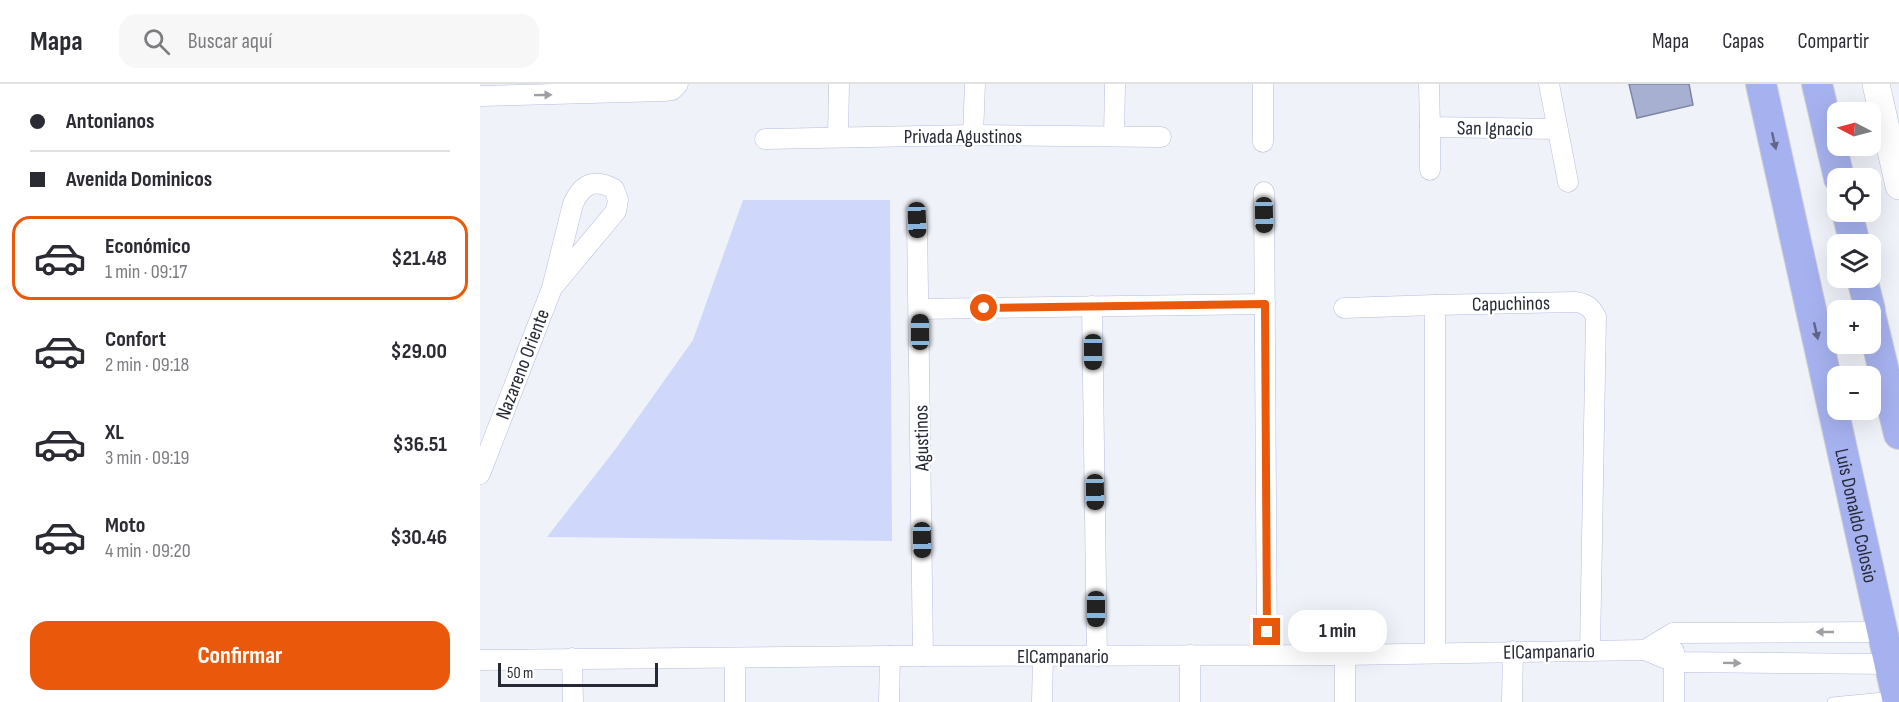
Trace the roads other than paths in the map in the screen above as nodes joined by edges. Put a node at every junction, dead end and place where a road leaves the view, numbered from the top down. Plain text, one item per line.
1 (678, 84) edge
2 (839, 84) edge
3 (975, 84) edge
4 (1115, 84) edge
5 (1263, 84) edge
6 (1429, 84) edge
7 (1549, 84) edge
8 (1761, 84) edge
9 (1817, 84) edge
10 (1876, 84) edge
11 (484, 92) edge
12 (1430, 127) junction
13 (1557, 129) junction
14 (973, 135) junction
15 (1114, 136) junction
16 (838, 137) junction
17 (1161, 137) dead end
18 (765, 139) dead end
19 (1263, 141) dead end
20 (1837, 168) edge
21 (1430, 170) dead end
22 (1568, 182) dead end
23 (1899, 186) edge
24 (1263, 192) dead end
25 (917, 220) dead end
26 (552, 288) junction
27 (1265, 304) junction
28 (1435, 305) junction
29 (1092, 306) junction
30 (1344, 308) dead end
31 (919, 309) junction
32 (1880, 354) edge
33 (1883, 366) junction
34 (1899, 393) edge
35 (1899, 434) edge
36 (480, 474) edge
37 (1883, 632) junction
38 (1673, 633) junction
39 (1590, 650) junction
40 (1645, 650) junction
41 (1513, 651) junction
42 (1435, 653) junction
43 (1190, 655) junction
44 (1267, 655) junction
45 (1345, 655) junction
46 (890, 656) junction
47 (923, 656) junction
48 (1043, 656) junction
49 (1097, 656) junction
50 (572, 658) junction
51 (735, 658) junction
52 (480, 660) edge
53 (1674, 662) junction
54 (1890, 664) junction
55 (1897, 699) edge
56 (573, 702) edge
57 (735, 702) edge
58 (889, 702) edge
59 (1042, 702) edge
60 (1190, 702) edge
61 (1346, 702) edge
62 (1512, 702) edge
63 (1674, 702) edge
64 (1832, 702) edge

11 -> 1 street
2 - 16 street
3 - 14 street
4 - 15 street
5 - 19 street
6 - 12 street, San Ignacio
7 - 13 street, San Ignacio
8 -> 37 main road, Luis Donaldo Colosio
9 - 20 main road
10 - 23 street
12 - 13 street, San Ignacio
12 - 21 street
13 - 22 street
14 - 15 street, Privada Agustinos
14 - 16 street, Privada Agustinos
15 - 17 street, Privada Agustinos
16 - 18 street, Privada Agustinos
24 - 27 street
25 - 31 street, Agustinos
26 - 26 street, Nazareno Oriente
26 - 36 street, Nazareno Oriente
27 - 29 street
27 - 44 street
28 - 30 street
28 - 39 street, Capuchinos
28 - 42 street
29 - 31 street
29 - 49 street
31 - 47 street, Agustinos
32 - 33 main road
33 - 34 main road
33 - 35 main road
37 -> 38 street
37 - 54 main road, Luis Donaldo Colosio
38 - 40 street
38 - 53 street
39 - 40 street, ElCampanario
39 - 41 street, ElCampanario
40 - 53 street, ElCampanario
41 - 42 street, ElCampanario
41 - 62 street
42 - 45 street, ElCampanario
43 - 44 street, ElCampanario
43 - 49 street, ElCampanario
43 - 60 street
44 - 45 street, ElCampanario
45 - 61 street
46 - 47 street, ElCampanario
46 - 51 street, ElCampanario
46 - 58 street
47 - 48 street, ElCampanario
48 - 49 street, ElCampanario
48 - 59 street
50 - 51 street, ElCampanario
50 - 52 street, ElCampanario
50 - 56 street
51 - 57 street
53 -> 54 street, ElCampanario
53 - 63 street
54 - 55 main road, Luis Donaldo Colosio
55 - 64 lane

